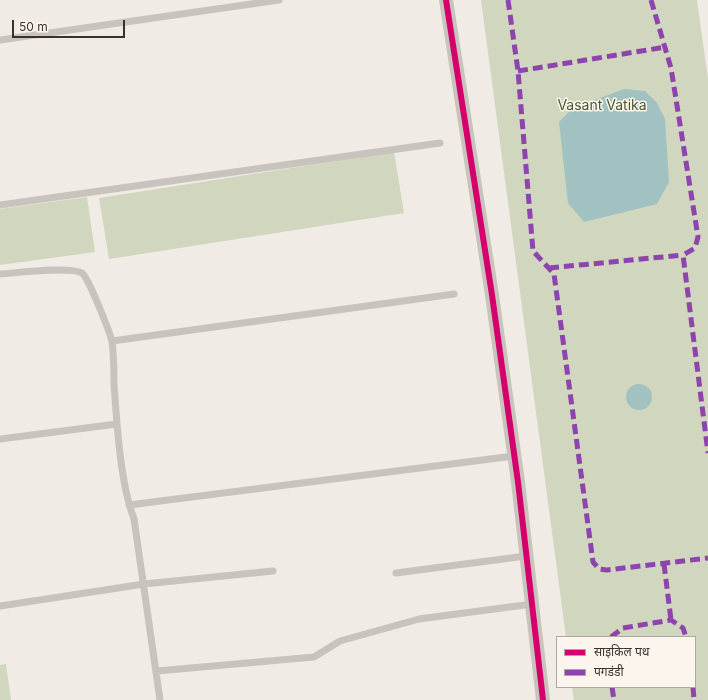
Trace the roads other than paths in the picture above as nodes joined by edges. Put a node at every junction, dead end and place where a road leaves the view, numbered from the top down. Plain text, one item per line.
1 (279, 0) edge
2 (446, 0) edge
3 (0, 40) edge
4 (440, 143) dead end
5 (0, 205) edge
6 (0, 274) edge
7 (454, 294) dead end
8 (112, 341) junction
9 (117, 424) junction
10 (0, 439) edge
11 (514, 456) junction
12 (129, 505) junction
13 (526, 556) junction
14 (273, 571) dead end
15 (396, 573) dead end
16 (144, 584) junction
17 (532, 604) junction
18 (0, 606) edge
19 (157, 671) junction
20 (160, 700) edge
21 (543, 700) edge

1 - 3 lane
2 - 11 street
4 - 5 lane
6 - 8 lane
7 - 8 lane
8 - 9 lane
9 - 10 lane
9 - 12 lane
11 - 12 lane
11 - 13 street
12 - 16 lane
13 - 15 lane
13 - 17 street
14 - 16 lane
16 - 18 lane
16 - 19 lane
17 - 19 lane
17 - 21 street
19 - 20 lane

